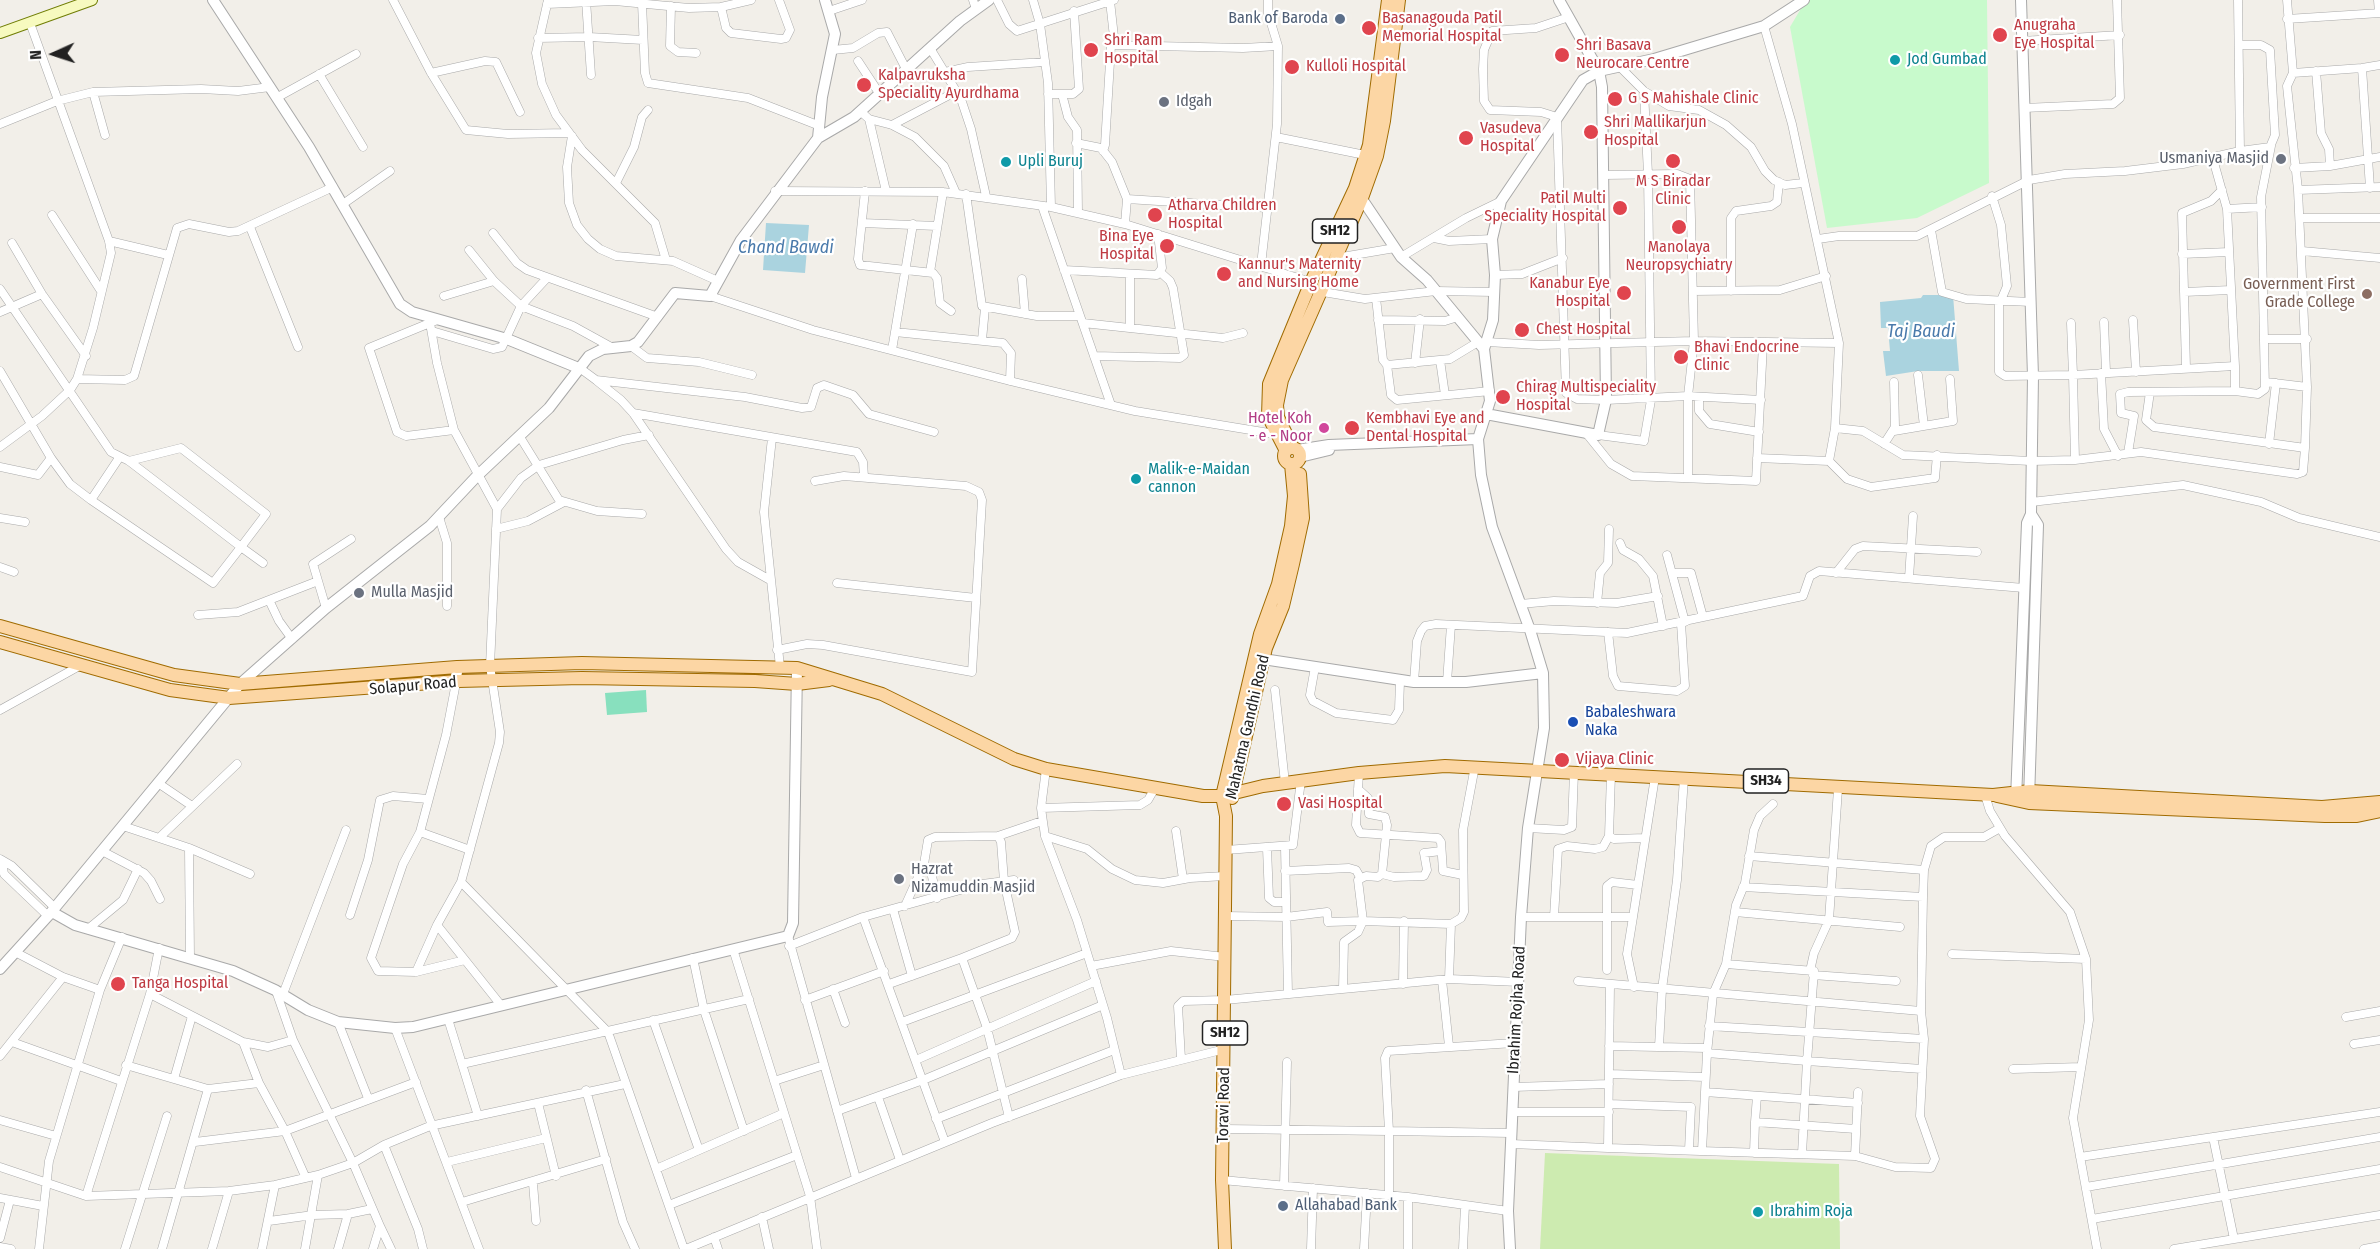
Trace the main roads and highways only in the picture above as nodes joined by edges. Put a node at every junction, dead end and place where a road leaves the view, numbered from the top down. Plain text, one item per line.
1 (92, 0) edge
2 (1388, 0) edge
3 (1399, 0) edge
4 (0, 33) edge
5 (1358, 193) junction
6 (1294, 455) junction
7 (0, 626) edge
8 (0, 642) edge
9 (833, 680) junction
10 (1227, 795) junction
11 (2380, 802) edge
12 (2236, 807) junction
13 (2380, 811) edge
14 (1226, 816) joint
15 (1225, 1249) edge

1 - 4 main road
2 - 5 main road, Mahatma Gandhi Road / SH12
3 - 5 main road, Mahatma Gandhi Road / SH12
5 - 6 main road, Mahatma Gandhi Road / SH12
5 - 6 main road, Mahatma Gandhi Road / SH12
6 - 10 main road, Mahatma Gandhi Road / SH12
6 - 10 main road, Mahatma Gandhi Road / SH12
7 - 9 main road, Solapur Road
8 - 9 main road, Solapur Road
9 - 10 main road, Solapur Road
10 - 12 main road, SH34
10 - 14 main road, Mahatma Gandhi Road / SH12
11 - 12 main road, SH34
12 - 13 main road, SH34
14 - 15 main road, Toravi Road / SH12

